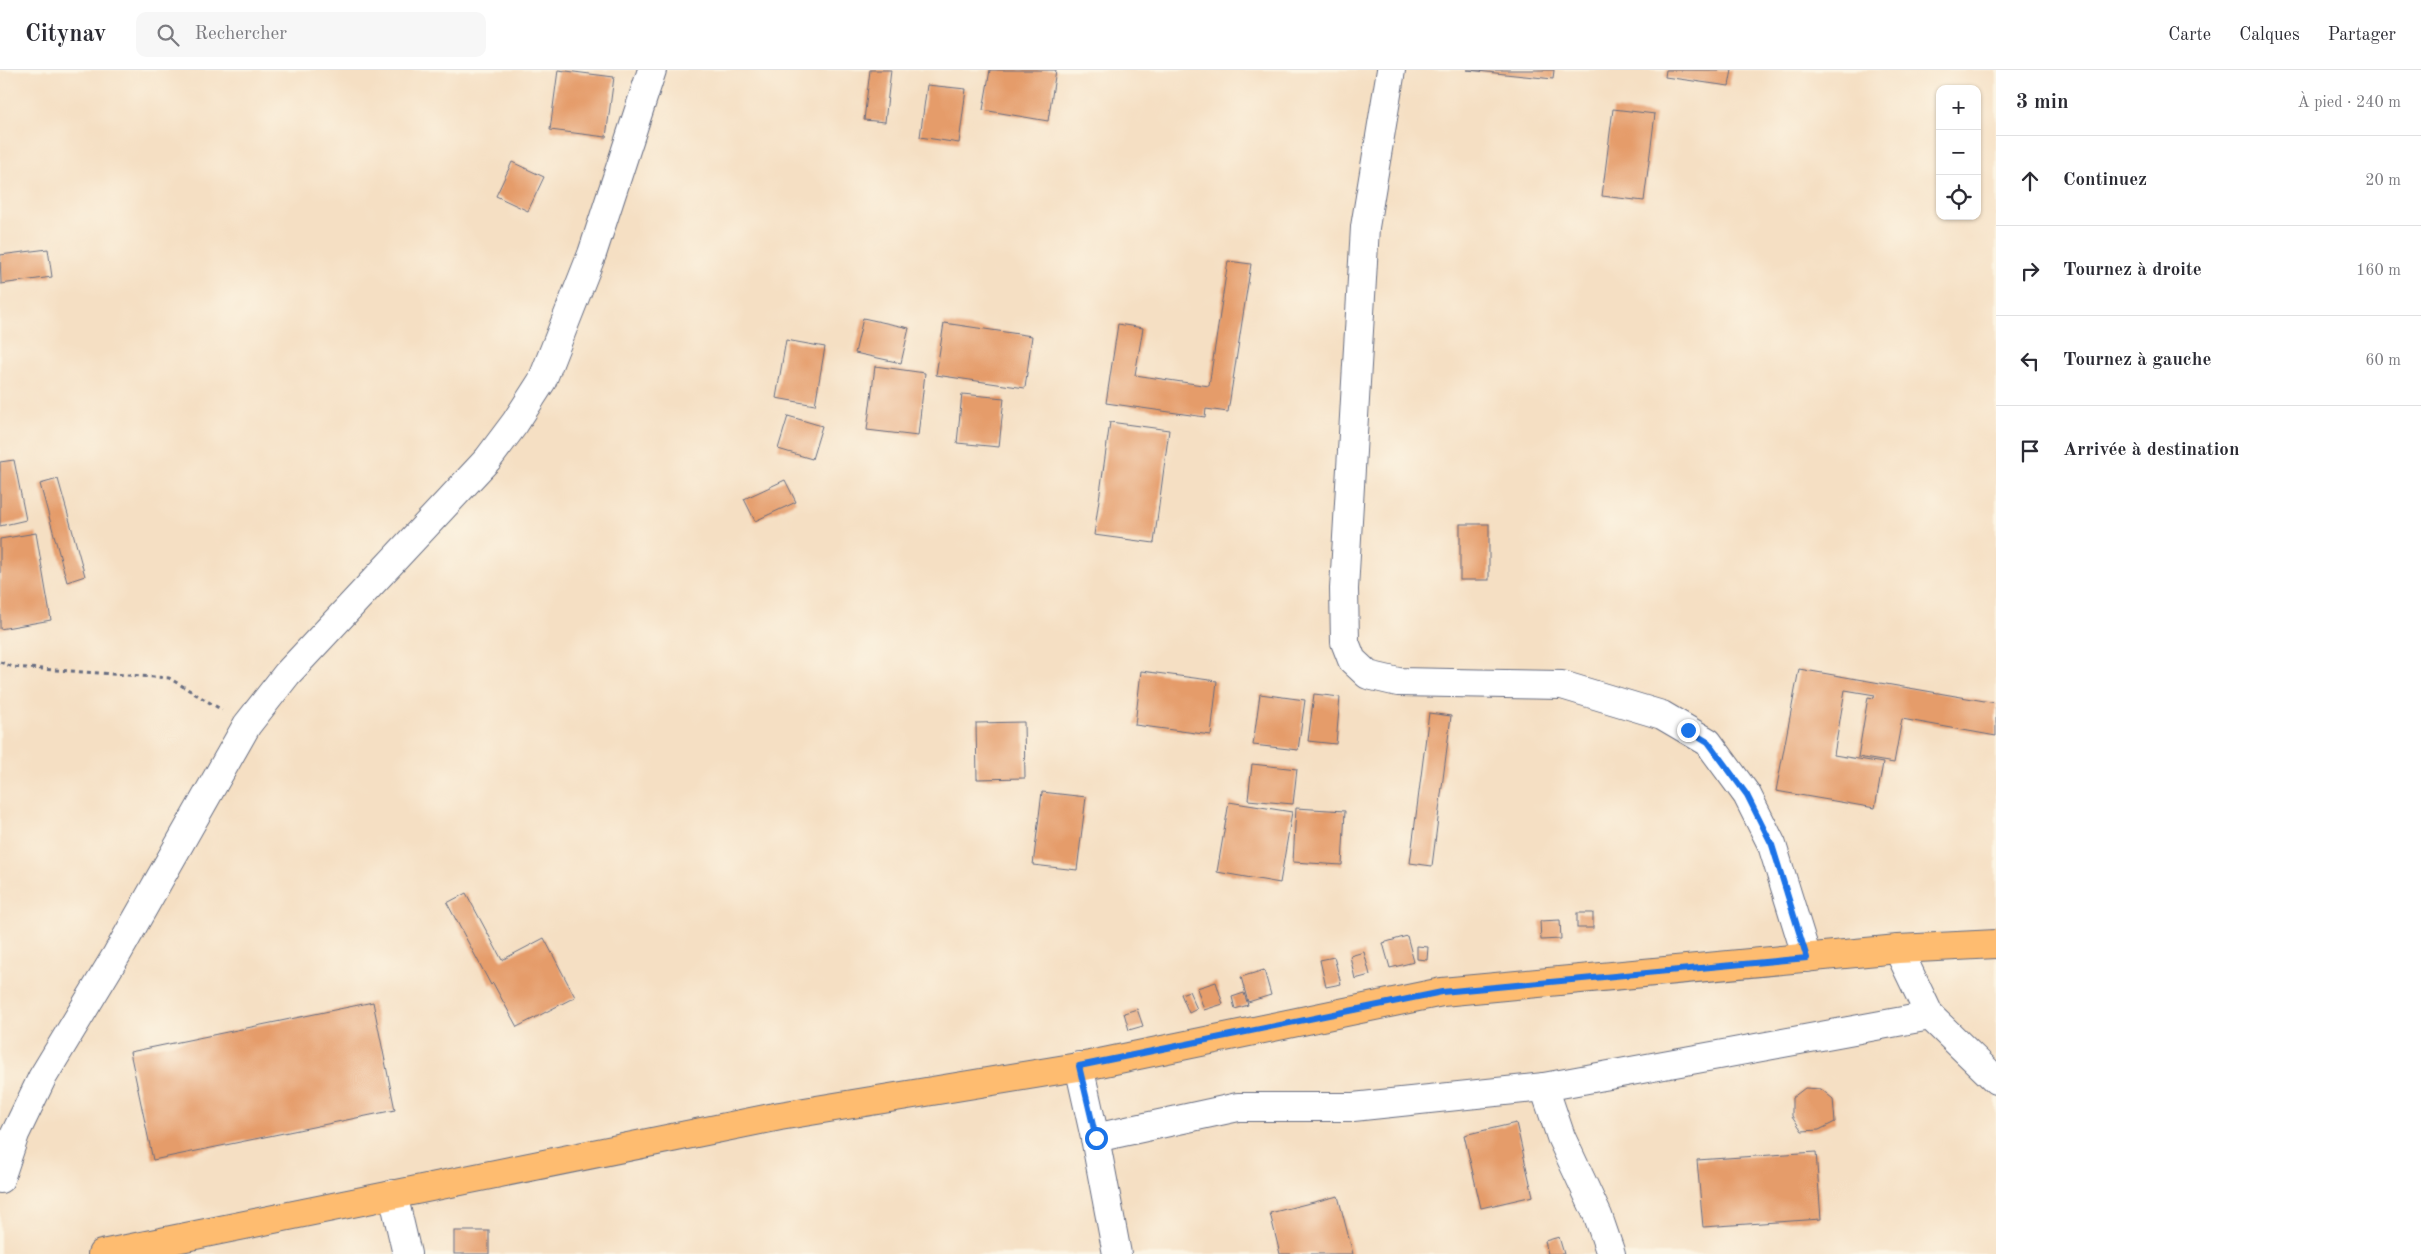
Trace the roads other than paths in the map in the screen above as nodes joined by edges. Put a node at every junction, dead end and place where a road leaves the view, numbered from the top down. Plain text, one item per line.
1 (652, 70) edge
2 (1391, 70) edge
3 (1996, 944) edge
4 (1898, 949) junction
5 (1807, 958) junction
6 (1930, 1016) junction
7 (1079, 1066) junction
8 (1996, 1080) edge
9 (1544, 1087) junction
10 (1096, 1138) junction
11 (0, 1179) edge
12 (393, 1194) junction
13 (102, 1254) edge
14 (407, 1254) edge
15 (1116, 1254) edge
16 (1611, 1254) edge

1 - 11 street
2 - 5 street
3 - 4 main road
4 - 5 main road
4 - 6 street
5 - 7 main road
6 - 8 street
6 - 9 street
7 - 10 street
7 - 12 main road
9 - 10 street
9 - 16 street
10 - 15 street
12 - 13 main road
12 - 14 street

